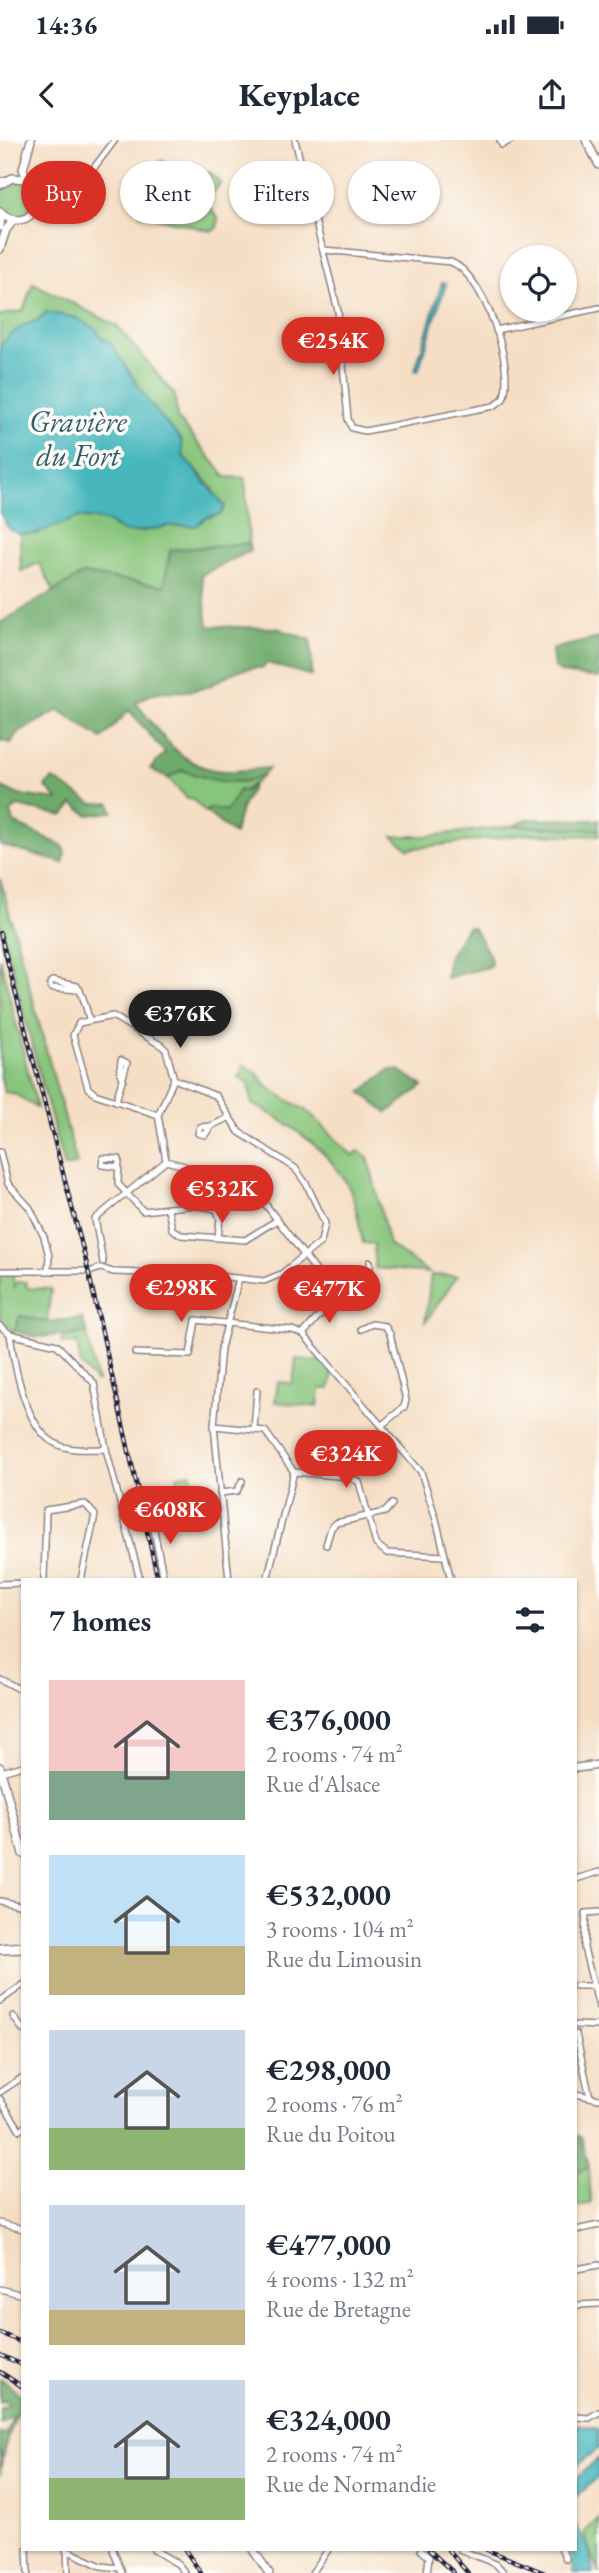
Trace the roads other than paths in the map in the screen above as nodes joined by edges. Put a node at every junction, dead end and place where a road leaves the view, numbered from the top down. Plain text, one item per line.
1 (31, 140) edge
2 (115, 140) edge
3 (295, 140) edge
4 (500, 140) edge
5 (511, 140) edge
6 (586, 140) edge
7 (28, 149) junction
8 (25, 161) edge
9 (99, 161) edge
10 (599, 165) edge
11 (12, 178) junction
12 (21, 179) edge
13 (1, 183) edge
14 (0, 213) edge
15 (21, 220) edge
16 (13, 221) junction
17 (0, 227) edge
18 (0, 250) edge
19 (324, 250) junction
20 (599, 307) edge
21 (496, 330) junction
22 (80, 990) junction
23 (89, 1019) junction
24 (123, 1079) dead end
25 (174, 1079) junction
26 (116, 1101) junction
27 (158, 1115) junction
28 (230, 1117) junction
29 (211, 1126) dead end
30 (0, 1152) edge
31 (166, 1161) junction
32 (118, 1167) dead end
33 (125, 1193) junction
34 (168, 1209) junction
35 (277, 1220) junction
36 (218, 1237) junction
37 (305, 1256) junction
38 (370, 1262) dead end
39 (102, 1265) junction
40 (48, 1269) junction
41 (0, 1270) edge
42 (239, 1278) junction
43 (339, 1301) junction
44 (226, 1323) junction
45 (0, 1326) edge
46 (361, 1329) dead end
47 (10, 1334) junction
48 (303, 1334) junction
49 (135, 1353) dead end
50 (257, 1391) dead end
51 (382, 1425) junction
52 (214, 1426) junction
53 (254, 1429) junction
54 (342, 1436) dead end
55 (106, 1449) junction
56 (294, 1472) junction
57 (334, 1475) junction
58 (242, 1481) dead end
59 (220, 1493) junction
60 (392, 1504) dead end
61 (151, 1515) dead end
62 (369, 1516) junction
63 (326, 1545) dead end
64 (444, 1556) junction
65 (44, 1578) edge
66 (81, 1578) edge
67 (139, 1578) edge
68 (164, 1578) edge
69 (229, 1578) edge
70 (268, 1578) edge
71 (450, 1578) edge
72 (21, 1583) edge
73 (0, 1584) edge
74 (0, 1679) edge
75 (21, 1690) edge
76 (599, 1765) edge
77 (21, 1766) edge
78 (577, 1768) edge
79 (1, 1769) edge
80 (21, 1846) edge
81 (599, 1872) edge
82 (577, 1879) edge
83 (0, 1901) edge
84 (21, 1906) edge
85 (599, 1912) edge
86 (21, 1947) edge
87 (0, 1949) edge
88 (599, 1966) edge
89 (589, 1967) junction
90 (21, 1986) edge
91 (577, 1986) edge
92 (594, 1986) junction
93 (0, 2001) edge
94 (599, 2007) edge
95 (13, 2016) dead end
96 (577, 2025) edge
97 (599, 2026) edge
98 (21, 2027) edge
99 (577, 2038) edge
100 (21, 2078) edge
101 (0, 2092) edge
102 (577, 2094) edge
103 (590, 2097) junction
104 (0, 2099) edge
105 (599, 2099) edge
106 (21, 2128) edge
107 (0, 2223) edge
108 (599, 2225) edge
109 (21, 2228) edge
110 (577, 2230) edge
111 (599, 2265) edge
112 (577, 2269) edge
113 (0, 2289) edge
114 (21, 2292) edge
115 (577, 2304) edge
116 (599, 2304) edge
117 (599, 2412) edge
118 (577, 2417) edge
119 (27, 2551) edge
120 (67, 2551) edge
121 (69, 2551) edge
122 (113, 2551) edge
123 (156, 2551) edge
124 (254, 2551) edge
125 (327, 2551) edge
126 (422, 2551) edge
127 (464, 2551) edge
128 (562, 2551) edge
129 (566, 2560) dead end
130 (121, 2571) edge
131 (316, 2571) edge
132 (28, 2573) edge
133 (68, 2573) edge
134 (185, 2573) edge
135 (269, 2573) edge
136 (426, 2573) edge
137 (504, 2573) edge

1 - 7 main road
2 - 9 street
3 - 19 street
4 - 5 street
6 - 10 main road
7 - 8 main road
7 - 11 main road
11 - 12 main road
11 - 13 main road
14 - 16 main road
14 - 17 main road
15 - 16 main road
16 - 18 main road
19 - 21 street
19 - 21 street
20 - 21 street
22 - 22 street
22 - 23 street
23 - 25 street
23 - 26 street
24 - 26 street
25 - 27 street
25 - 28 street
26 - 27 street
27 - 31 street
28 - 29 street
28 - 37 street
30 - 40 street
31 - 33 street
31 - 35 street
32 - 33 street
33 - 34 street
33 - 39 street
34 - 36 street
34 - 36 street
35 - 36 street
35 - 37 street
37 - 42 street
37 - 43 street
38 - 43 street
39 - 40 street
39 - 42 street
40 - 41 street
42 - 44 street
43 - 48 street
44 - 48 street
44 - 49 street
44 - 52 street
45 - 47 street
46 - 51 street
47 - 55 street
47 - 55 street
48 - 51 street
50 - 53 street
51 - 64 street
52 - 53 street
52 - 59 street
53 - 56 street
54 - 57 street
55 - 67 street
56 - 57 street
56 - 70 street
57 - 62 street
58 - 59 street
59 - 69 street
60 - 62 street
61 - 68 street
62 - 63 street
62 - 64 street
64 - 71 street
65 - 66 street
72 - 73 street
74 - 75 street
76 - 78 main road
77 - 79 street
79 - 80 main road
81 - 82 street
83 - 84 street
85 - 89 street
86 - 87 street
88 - 89 street
89 - 92 street
90 - 93 street
91 - 92 street
92 - 94 street
95 - 98 street
96 - 97 street
99 - 103 street
100 - 101 street
102 - 103 street
103 - 105 street
104 - 106 street
107 - 109 street
108 - 110 street
111 - 112 street
113 - 114 street
115 - 116 street
117 - 118 street
119 - 132 street
120 - 133 street
121 - 130 street
122 - 130 street
123 - 134 street
124 - 135 main road
125 - 131 street
126 - 136 street
127 - 137 street
128 - 129 street

